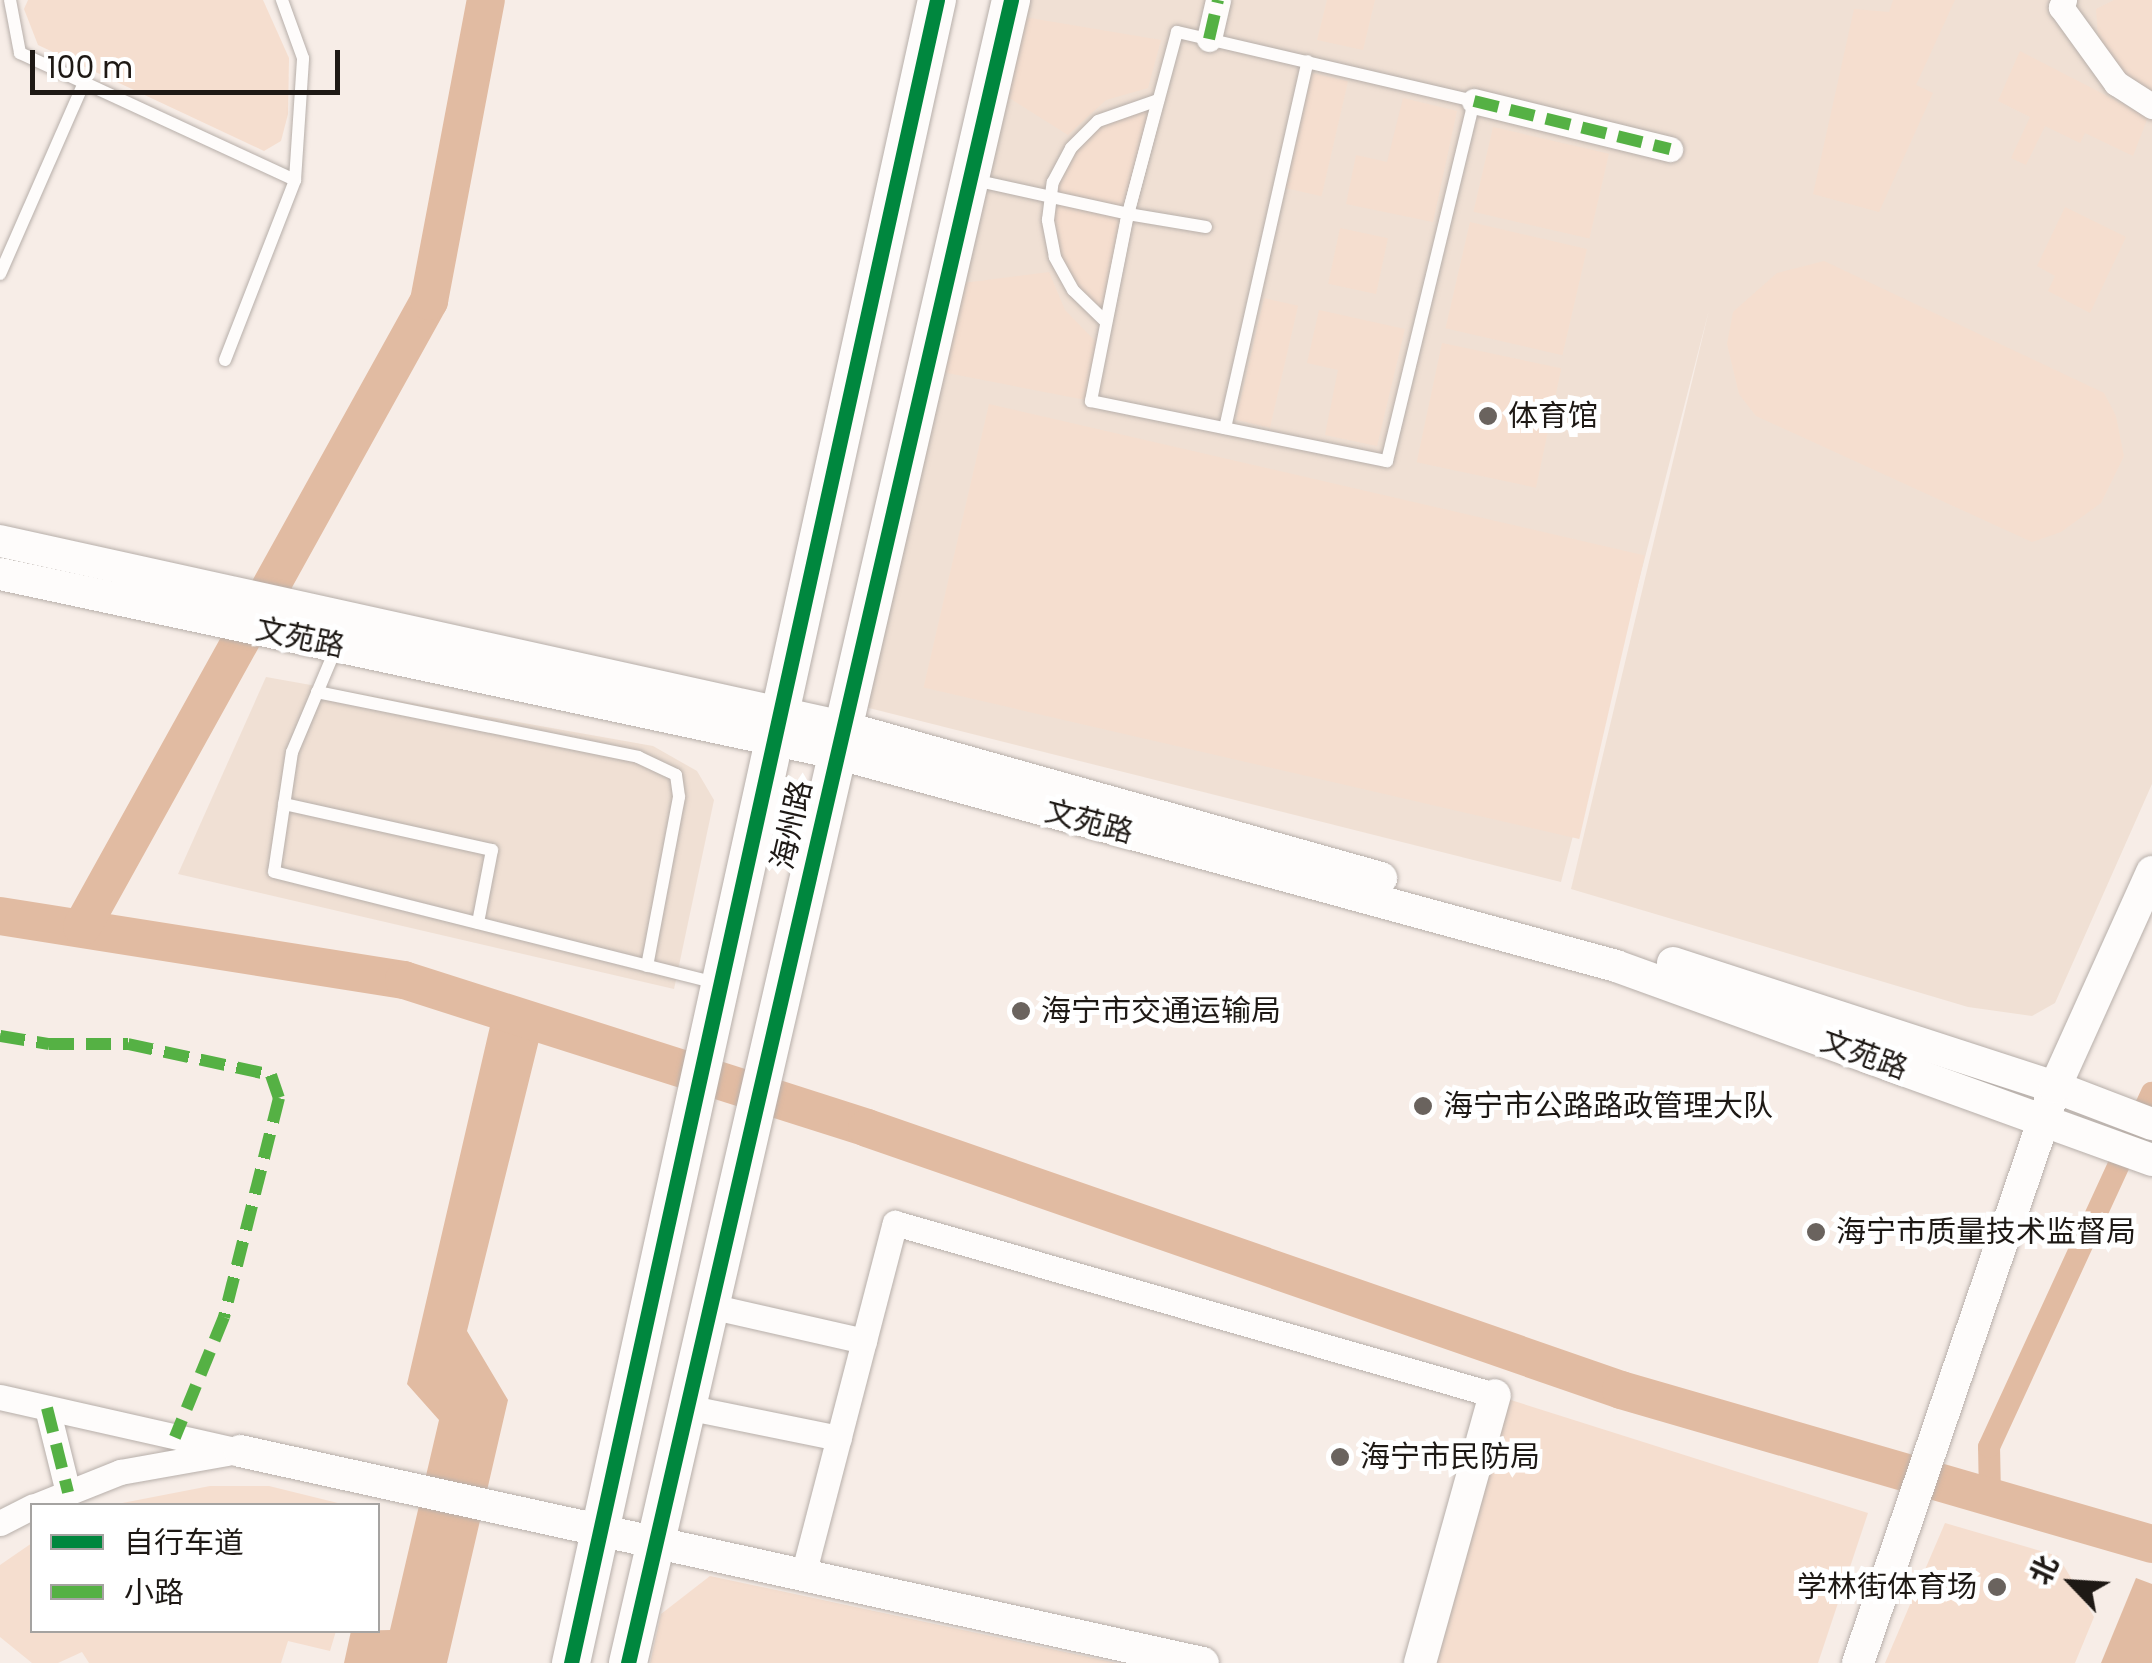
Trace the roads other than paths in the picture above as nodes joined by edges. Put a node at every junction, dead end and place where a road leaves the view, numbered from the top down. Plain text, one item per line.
1 (10, 0) edge
2 (282, 0) edge
3 (937, 0) edge
4 (1011, 0) edge
5 (1218, 0) edge
6 (2064, 0) edge
7 (1209, 39) junction
8 (1308, 61) junction
9 (84, 82) junction
10 (1474, 101) junction
11 (2152, 106) edge
12 (1670, 148) dead end
13 (970, 179) junction
14 (295, 180) junction
15 (1049, 198) junction
16 (1128, 214) junction
17 (1206, 227) dead end
18 (0, 274) edge
19 (1106, 322) junction
20 (225, 360) dead end
21 (1225, 428) junction
22 (0, 541) edge
23 (0, 574) edge
24 (181, 597) junction
25 (333, 635) junction
26 (318, 692) junction
27 (779, 728) junction
28 (840, 740) junction
29 (284, 804) junction
30 (2152, 872) edge
31 (478, 923) junction
32 (647, 966) junction
33 (719, 983) junction
34 (2055, 1087) junction
35 (2046, 1120) junction
36 (2152, 1124) edge
37 (2152, 1160) edge
38 (710, 1306) junction
39 (864, 1342) junction
40 (1496, 1395) joint
41 (0, 1398) edge
42 (686, 1407) junction
43 (48, 1408) junction
44 (839, 1438) junction
45 (240, 1451) junction
46 (68, 1492) junction
47 (41, 1503) edge
48 (30, 1508) edge
49 (0, 1524) edge
50 (601, 1530) junction
51 (656, 1542) junction
52 (803, 1575) junction
53 (571, 1663) edge
54 (628, 1663) edge
55 (1202, 1663) edge
56 (1420, 1663) edge
57 (1858, 1663) edge

1 - 9 lane
2 - 14 lane
3 - 27 main road, 海州路
4 - 13 main road, 海州路
5 - 7 street
6 - 11 street
7 - 8 lane
7 - 16 lane
8 - 10 lane
8 - 21 lane
9 - 14 lane
9 - 18 lane
10 - 12 street
10 - 21 lane
13 - 15 lane
13 - 28 main road, 海州路
14 - 20 lane
15 - 16 lane
15 - 16 lane
15 - 19 lane
16 - 17 lane
16 - 19 lane
19 - 21 lane
22 - 24 main road, 文苑路
23 - 24 main road, 文苑路
24 - 25 main road, 文苑路
25 - 26 lane
25 - 27 main road, 文苑路
26 - 29 lane
26 - 32 lane
27 - 28 main road, 文苑路
27 - 33 main road, 海州路
28 - 34 main road, 文苑路
28 - 35 main road, 文苑路
28 - 38 main road, 海州路
29 - 31 lane
29 - 31 lane
30 - 34 main road
31 - 32 lane
32 - 33 lane
33 - 50 main road, 海州路
34 - 35 main road
34 - 36 main road, 文苑路
35 - 37 main road, 文苑路
35 - 57 main road
38 - 39 street
38 - 42 main road, 海州路
39 - 40 street
39 - 44 street
40 - 56 main road
41 - 43 street
42 - 44 street
42 - 51 main road, 海州路
43 - 45 street
43 - 46 street
44 - 52 street
45 - 46 street
45 - 50 main road
46 - 47 street
48 - 49 street
50 - 51 main road
50 - 53 main road, 海州路
51 - 52 main road
51 - 54 main road, 海州路
52 - 55 main road

